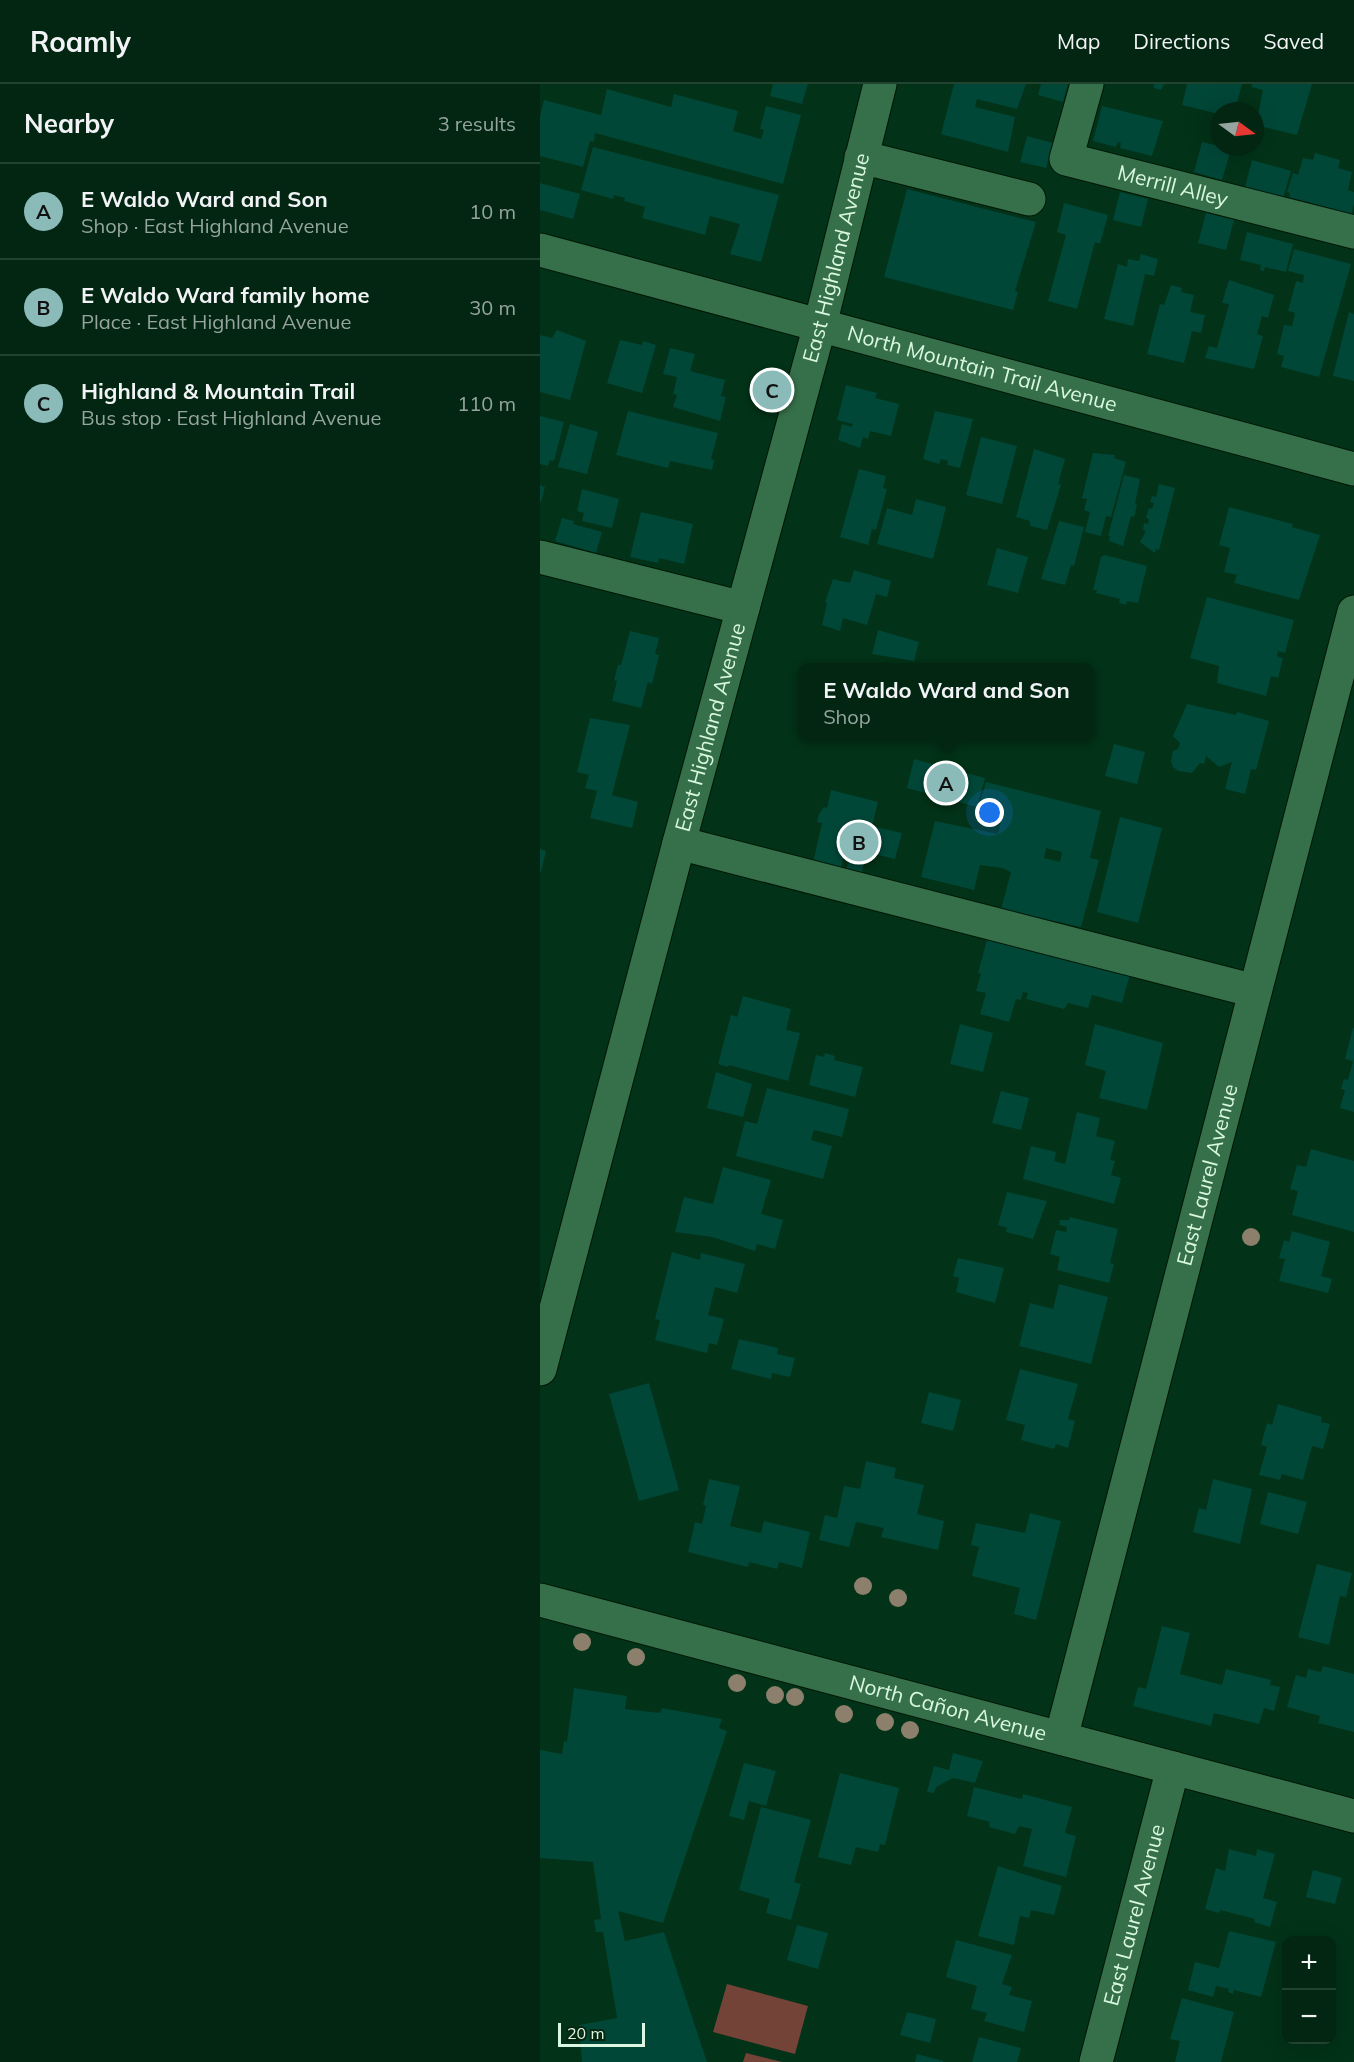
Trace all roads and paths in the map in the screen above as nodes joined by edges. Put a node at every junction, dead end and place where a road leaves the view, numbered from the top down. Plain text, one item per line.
1 (880, 84) edge
2 (1087, 84) edge
3 (861, 157) junction
4 (1029, 199) dead end
5 (1354, 232) edge
6 (540, 250) edge
7 (820, 325) junction
8 (1354, 469) edge
9 (540, 557) edge
10 (743, 608) junction
11 (1354, 612) edge
12 (679, 843) junction
13 (1255, 991) junction
14 (540, 1368) edge
15 (540, 1600) edge
16 (1061, 1738) junction
17 (1173, 1768) junction
18 (1354, 1816) edge
19 (1096, 2062) edge

1 - 3 street, East Highland Avenue
2 - 5 street, Merrill Alley
3 - 4 street
3 - 7 street, East Highland Avenue
6 - 7 street, North Mountain Trail Avenue
7 - 8 street, North Mountain Trail Avenue
7 - 10 street, East Highland Avenue
9 - 10 street
10 - 12 street, East Highland Avenue
11 - 13 street, East Laurel Avenue
12 - 13 street
12 - 14 street, East Highland Avenue
13 - 16 street, East Laurel Avenue
15 - 16 street, North Cañon Avenue
16 - 17 street, North Cañon Avenue
17 - 18 street, North Cañon Avenue
17 - 19 street, East Laurel Avenue

